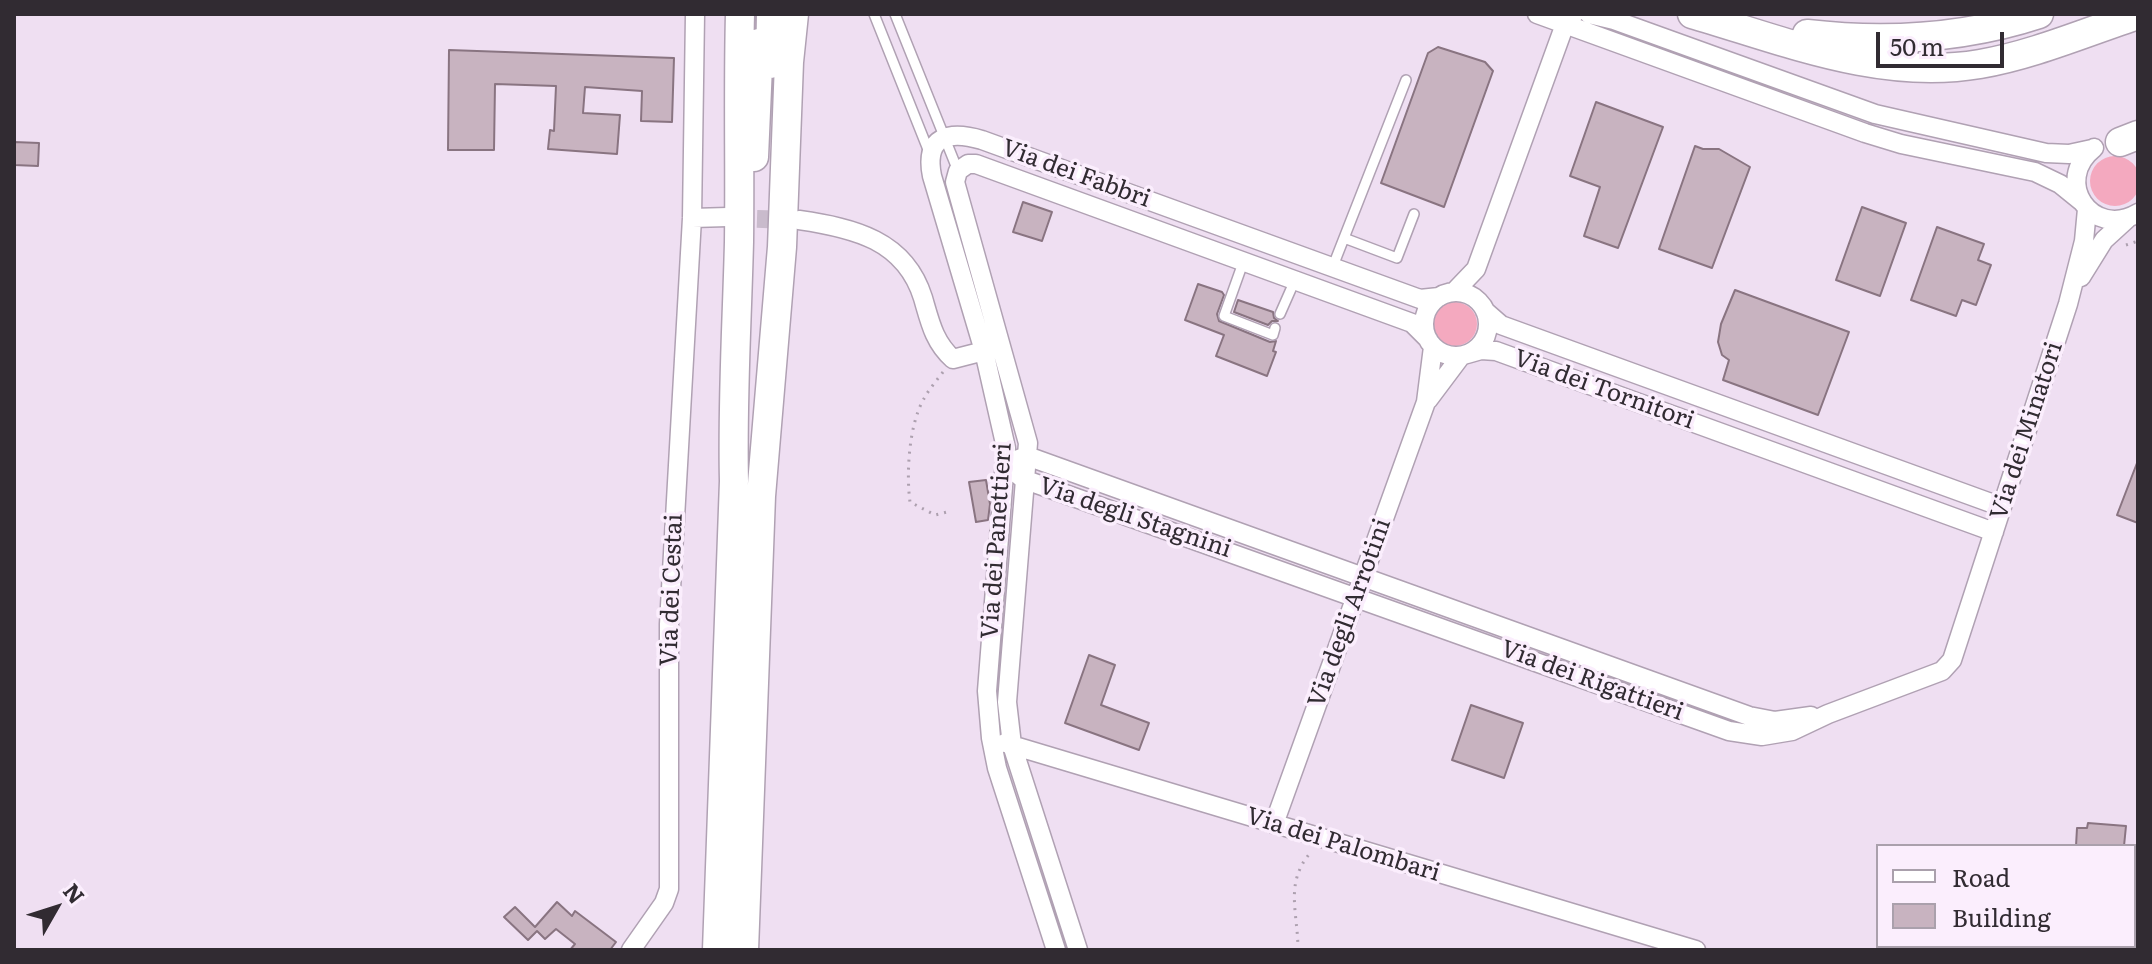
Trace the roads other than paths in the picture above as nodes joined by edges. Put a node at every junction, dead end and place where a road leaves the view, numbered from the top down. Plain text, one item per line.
1 (695, 14) edge
2 (740, 14) edge
3 (761, 14) edge
4 (771, 14) edge
5 (794, 14) edge
6 (874, 14) edge
7 (895, 14) edge
8 (1537, 14) edge
9 (1589, 14) edge
10 (2039, 14) edge
11 (1695, 15) edge
12 (2138, 15) edge
13 (1569, 19) edge
14 (2138, 37) edge
15 (1980, 64) junction
16 (1406, 80) dead end
17 (1822, 97) junction
18 (1816, 116) junction
19 (945, 137) junction
20 (2132, 142) edge
21 (2092, 149) junction
22 (930, 155) junction
23 (958, 171) junction
24 (2084, 205) junction
25 (1414, 214) dead end
26 (2135, 215) edge
27 (728, 217) tunnel mouth
28 (692, 218) junction
29 (799, 220) tunnel mouth
30 (1207, 221) junction
31 (1344, 238) junction
32 (1198, 244) junction
33 (1244, 260) junction
34 (1333, 266) junction
35 (1476, 269) junction
36 (1295, 280) junction
37 (1446, 294) junction
38 (2068, 304) junction
39 (1482, 307) junction
40 (1280, 314) dead end
41 (1275, 328) dead end
42 (1430, 343) junction
43 (984, 351) junction
44 (1464, 355) junction
45 (1426, 402) junction
46 (1749, 415) junction
47 (1739, 439) junction
48 (1027, 456) junction
49 (1005, 463) junction
50 (1023, 479) junction
51 (734, 481) junction
52 (761, 496) junction
53 (2002, 507) junction
54 (1994, 532) junction
55 (1363, 578) junction
56 (1357, 596) junction
57 (1956, 651) joint
58 (1828, 714) junction
59 (991, 738) junction
60 (1012, 745) junction
61 (1274, 824) junction
62 (631, 950) edge
63 (717, 950) edge
64 (744, 950) edge
65 (1056, 950) edge
66 (1078, 950) edge
67 (1696, 950) edge

1 - 28 street, Via dei Cestai
2 - 51 highway
3 - 51 highway
4 - 52 highway
5 - 52 highway
6 - 22 lane
7 - 19 lane
8 - 13 street
9 - 17 street
10 - 11 highway
11 - 15 highway
12 - 15 highway
13 - 18 street
13 - 35 street
14 - 15 highway
16 - 31 lane
17 - 18 street
17 - 21 street
18 - 24 street
19 - 22 street
19 - 23 lane
19 - 30 street, Via dei Fabbri
20 - 21 street
21 - 24 street, Via dei Minatori
22 - 43 street, Via dei Panettieri
23 - 32 street, Via dei Fabbri
23 - 48 street, Via dei Panettieri
24 - 26 street
24 - 38 street, Via dei Minatori
25 - 31 lane
26 - 38 street
27 - 28 street
28 - 62 street, Via dei Cestai
29 - 43 street
30 - 32 street
30 - 34 street, Via dei Fabbri
31 - 34 lane
32 - 33 street, Via dei Fabbri
33 - 36 street, Via dei Fabbri
33 - 41 lane
34 - 37 street, Via dei Fabbri
35 - 37 street
35 - 39 street
36 - 40 lane
36 - 42 street, Via dei Fabbri
37 - 39 street
37 - 42 street
38 - 53 street, Via dei Minatori
39 - 44 street
39 - 46 street, Via dei Tornitori
42 - 44 street
42 - 45 street
43 - 49 street, Via dei Panettieri
44 - 45 street
44 - 47 street, Via dei Tornitori
45 - 55 street, Via degli Arrotini
46 - 47 street
46 - 53 street, Via dei Tornitori
47 - 54 street, Via dei Tornitori
48 - 49 street, Via degli Stagnini
48 - 50 street, Via dei Panettieri
48 - 55 street, Via degli Stagnini
49 - 50 street, Via degli Stagnini
49 - 59 street, Via dei Panettieri
50 - 56 street, Via degli Stagnini
50 - 60 street, Via dei Panettieri
51 - 63 highway
52 - 64 highway
53 - 54 street, Via dei Minatori
54 - 57 street, Via dei Minatori
55 - 56 street, Via degli Arrotini
55 - 58 street, Via dei Rigattieri
56 - 58 street, Via dei Rigattieri
56 - 61 street, Via degli Arrotini
57 - 58 street, Via dei Rigattieri
59 - 60 street, Via dei Palombari
59 - 65 street, Via dei Panettieri
60 - 61 street, Via dei Palombari
60 - 66 street, Via dei Panettieri
61 - 67 street, Via dei Palombari

